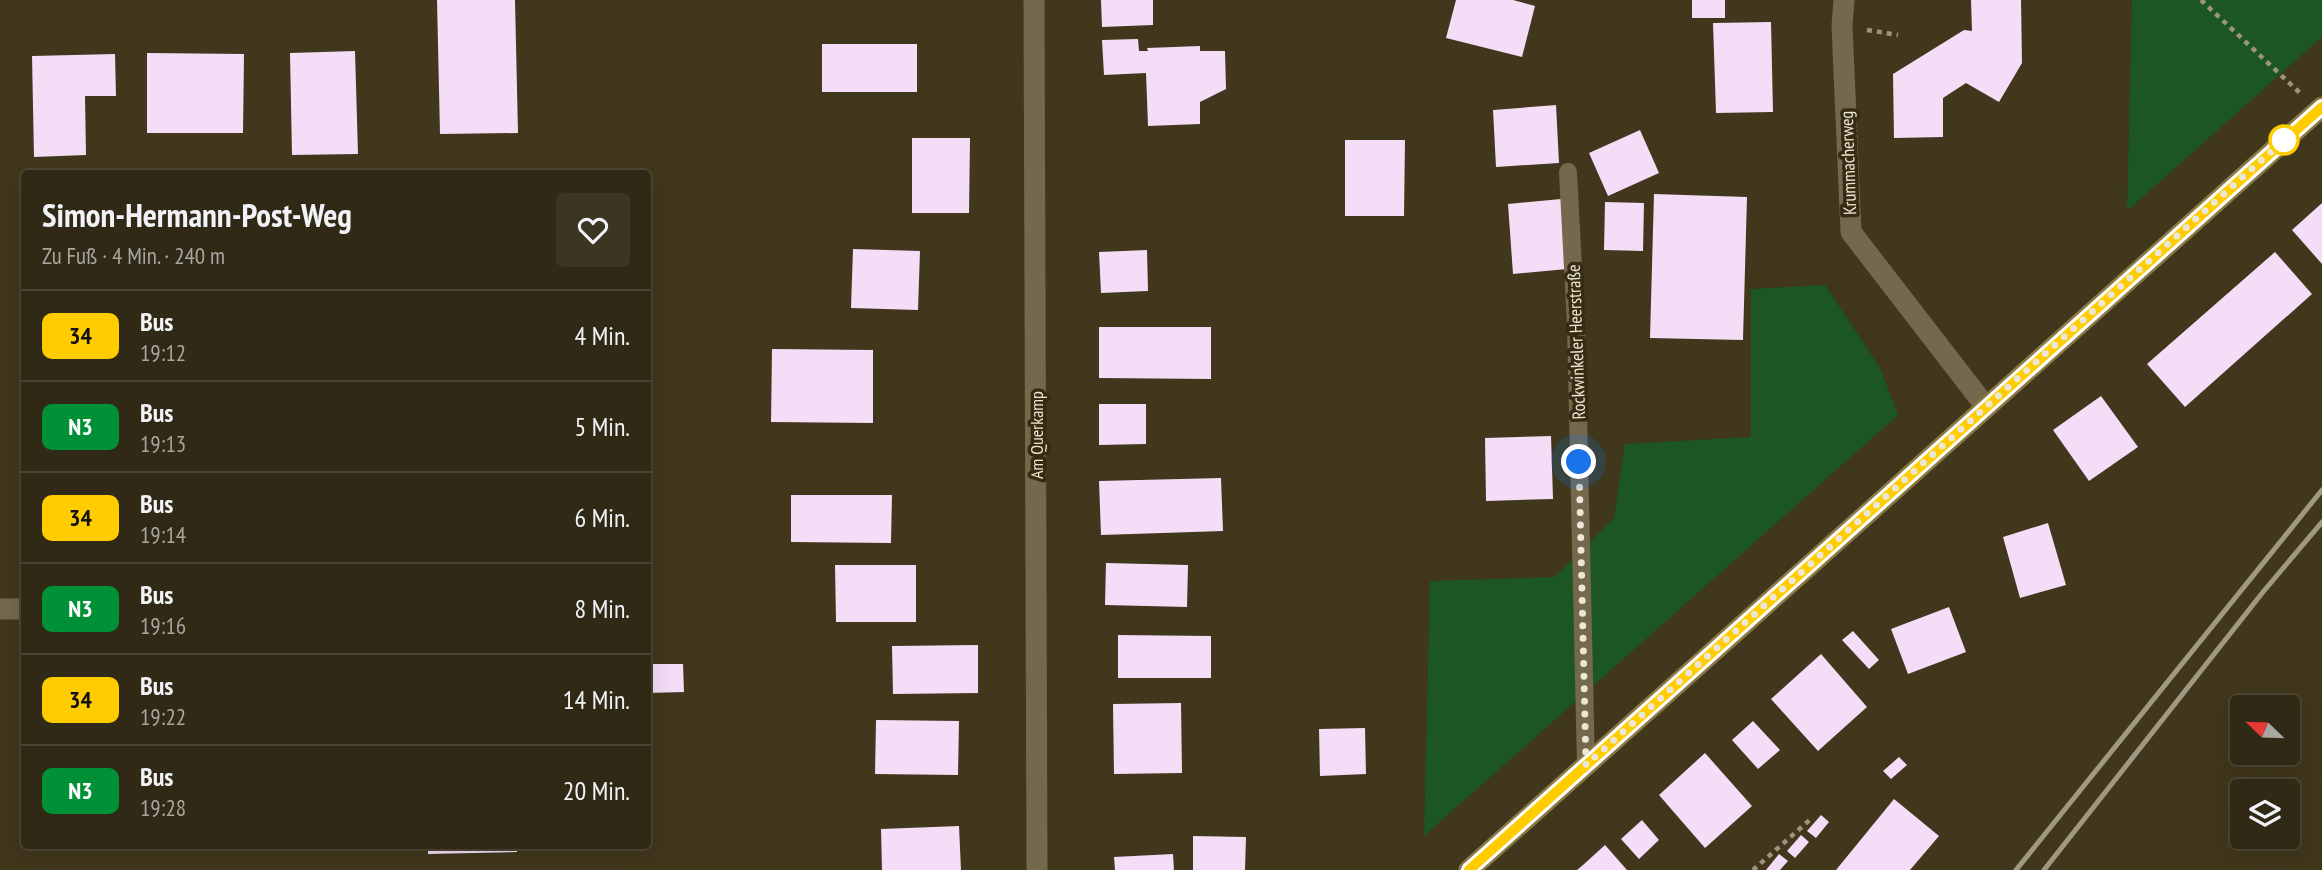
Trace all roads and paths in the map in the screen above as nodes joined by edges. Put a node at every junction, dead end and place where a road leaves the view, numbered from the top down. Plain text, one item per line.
1 (1034, 0) edge
2 (1844, 0) edge
3 (2202, 0) edge
4 (2320, 109) edge
5 (1568, 172) dead end
6 (1986, 407) junction
7 (0, 609) edge
8 (21, 609) edge
9 (1586, 765) junction
10 (1813, 817) dead end
11 (1037, 870) edge
12 (1469, 870) edge
13 (1753, 870) edge

1 - 11 street, Am Querkamp
2 - 6 street, Krummacherweg
3 - 4 path
4 - 6 main road
5 - 9 lane, Rockwinkeler Heerstraße
6 - 9 main road
7 - 8 street
9 - 12 main road
10 - 13 path

